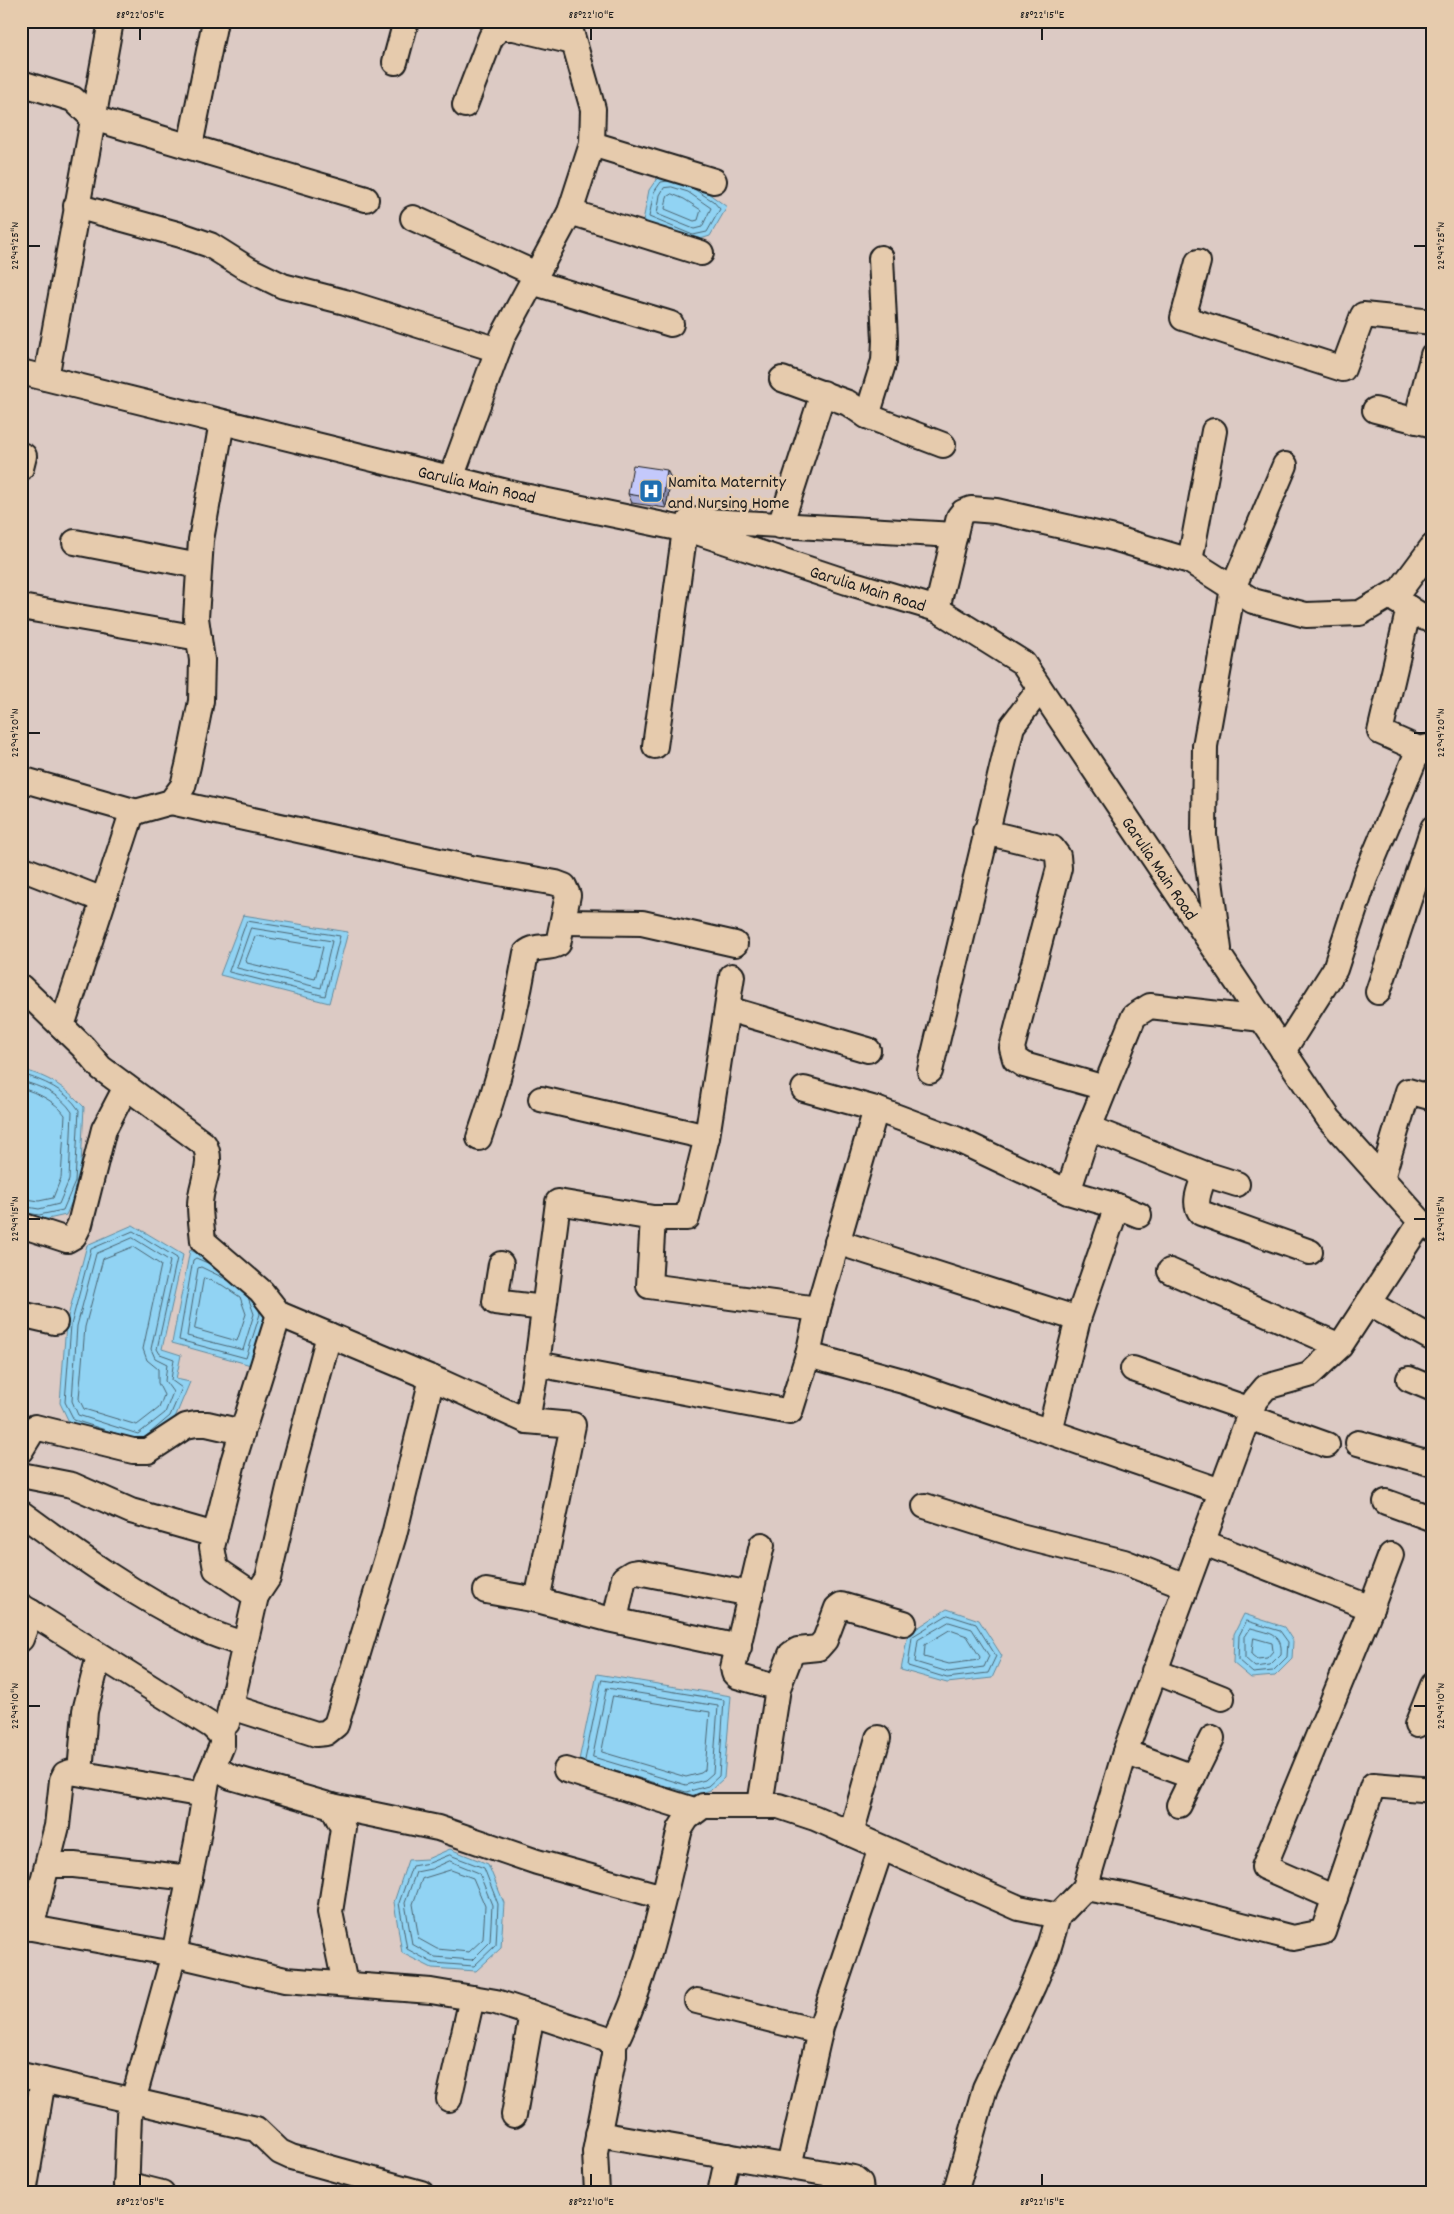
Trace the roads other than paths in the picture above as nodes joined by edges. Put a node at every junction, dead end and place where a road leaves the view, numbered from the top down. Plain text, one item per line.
1 (111, 21) edge
2 (215, 21) edge
3 (406, 21) edge
4 (571, 32) edge
5 (395, 62) dead end
6 (21, 83) edge
7 (465, 105) dead end
8 (93, 118) junction
9 (592, 144) junction
10 (190, 146) junction
11 (714, 181) dead end
12 (366, 198) dead end
13 (76, 206) junction
14 (570, 212) junction
15 (413, 218) dead end
16 (701, 253) dead end
17 (881, 258) dead end
18 (1198, 262) dead end
19 (534, 278) junction
20 (1433, 322) edge
21 (671, 324) dead end
22 (498, 350) junction
23 (1433, 355) edge
24 (21, 372) edge
25 (46, 378) junction
26 (782, 379) dead end
27 (822, 393) junction
28 (1375, 410) dead end
29 (867, 416) junction
30 (222, 422) junction
31 (1424, 423) edge
32 (1214, 431) dead end
33 (943, 445) dead end
34 (1285, 465) dead end
35 (451, 478) junction
36 (780, 526) junction
37 (675, 527) junction
38 (955, 535) junction
39 (75, 542) dead end
40 (1433, 546) edge
41 (1190, 562) junction
42 (199, 566) junction
43 (1233, 588) junction
44 (1389, 596) junction
45 (21, 607) edge
46 (1409, 608) junction
47 (938, 609) junction
48 (1433, 620) edge
49 (199, 638) junction
50 (1040, 689) junction
51 (655, 746) dead end
52 (1426, 748) edge
53 (21, 779) edge
54 (171, 802) junction
55 (137, 812) junction
56 (1433, 828) edge
57 (985, 832) junction
58 (21, 868) edge
59 (103, 900) junction
60 (564, 922) junction
61 (735, 944) dead end
62 (1219, 956) junction
63 (732, 976) dead end
64 (21, 987) edge
65 (1378, 992) dead end
66 (728, 1009) junction
67 (1262, 1019) junction
68 (62, 1026) junction
69 (868, 1050) dead end
70 (1283, 1051) junction
71 (930, 1071) dead end
72 (126, 1087) junction
73 (1105, 1088) junction
74 (804, 1090) dead end
75 (1433, 1098) edge
76 (541, 1099) dead end
77 (876, 1109) junction
78 (1089, 1128) junction
79 (479, 1138) dead end
80 (707, 1138) junction
81 (1205, 1174) junction
82 (1382, 1178) junction
83 (1237, 1184) dead end
84 (1068, 1192) junction
85 (653, 1218) junction
86 (21, 1225) edge
87 (1427, 1226) edge
88 (838, 1242) junction
89 (1310, 1252) dead end
90 (501, 1264) dead end
91 (1170, 1271) dead end
92 (1368, 1303) junction
93 (544, 1308) junction
94 (818, 1310) junction
95 (21, 1314) edge
96 (279, 1314) junction
97 (1078, 1319) junction
98 (55, 1322) dead end
99 (330, 1335) junction
100 (1433, 1339) edge
101 (1340, 1346) junction
102 (808, 1355) junction
103 (537, 1364) junction
104 (1133, 1369) dead end
105 (432, 1378) junction
106 (1409, 1378) dead end
107 (1433, 1389) edge
108 (1250, 1413) junction
109 (527, 1420) junction
110 (1050, 1431) junction
111 (242, 1432) junction
112 (1358, 1443) dead end
113 (1327, 1445) dead end
114 (21, 1450) edge
115 (1433, 1464) edge
116 (21, 1475) edge
117 (1221, 1491) junction
118 (1386, 1502) dead end
119 (925, 1506) dead end
120 (21, 1512) edge
121 (1433, 1519) edge
122 (215, 1535) junction
123 (1202, 1542) junction
124 (762, 1545) dead end
125 (1391, 1555) dead end
126 (1186, 1586) junction
127 (486, 1591) dead end
128 (751, 1594) junction
129 (256, 1596) junction
130 (537, 1600) junction
131 (1371, 1608) junction
132 (26, 1609) edge
133 (615, 1620) junction
134 (904, 1623) dead end
135 (21, 1639) edge
136 (245, 1645) junction
137 (739, 1647) junction
138 (99, 1656) junction
139 (1154, 1671) junction
140 (1433, 1686) edge
141 (778, 1688) junction
142 (1222, 1698) dead end
143 (232, 1707) junction
144 (1417, 1725) dead end
145 (222, 1736) junction
146 (878, 1738) dead end
147 (1212, 1738) dead end
148 (1125, 1752) junction
149 (213, 1767) junction
150 (566, 1770) dead end
151 (80, 1773) junction
152 (1193, 1777) junction
153 (1433, 1790) edge
154 (204, 1795) junction
155 (760, 1805) junction
156 (1179, 1805) dead end
157 (332, 1806) junction
158 (694, 1810) junction
159 (851, 1834) junction
160 (881, 1848) junction
161 (48, 1865) junction
162 (190, 1878) junction
163 (1085, 1888) junction
164 (663, 1897) junction
165 (1335, 1898) junction
166 (1058, 1916) junction
167 (26, 1927) edge
168 (174, 1954) junction
169 (345, 1984) junction
170 (472, 1998) junction
171 (697, 2001) dead end
172 (532, 2013) junction
173 (820, 2032) junction
174 (614, 2045) junction
175 (32, 2077) edge
176 (133, 2099) junction
177 (449, 2099) dead end
178 (514, 2115) dead end
179 (598, 2134) junction
180 (728, 2156) junction
181 (789, 2166) junction
182 (126, 2188) edge
183 (417, 2192) edge
184 (24, 2193) edge
185 (162, 2193) edge
186 (596, 2193) edge
187 (720, 2193) edge
188 (861, 2193) edge
189 (955, 2193) edge

1 - 8 street
2 - 10 street
3 - 5 street
4 - 7 street
4 - 9 street
6 - 8 street
8 - 10 street
8 - 13 street
9 - 11 street
9 - 14 street
10 - 12 street
13 - 22 street
13 - 25 street
14 - 16 street
14 - 19 street
15 - 19 street
17 - 29 street
18 - 20 street
19 - 21 street
19 - 22 street
22 - 35 street
23 - 31 street
24 - 25 street, Garulia Main Road
25 - 30 street, Garulia Main Road
26 - 27 street
27 - 29 street
27 - 36 street
28 - 31 street
29 - 33 street
30 - 35 street, Garulia Main Road
30 - 42 street
32 - 41 street
34 - 43 street
35 - 37 street, Garulia Main Road
36 - 37 street
36 - 38 street
37 - 47 street, Garulia Main Road
37 - 51 street
38 - 41 street
38 - 47 street
39 - 42 street
40 - 44 street
41 - 43 street
42 - 49 street
43 - 44 street
43 - 62 street
44 - 46 street
45 - 49 street
46 - 48 street
46 - 52 street
47 - 50 street, Garulia Main Road
49 - 54 street
50 - 57 street
50 - 62 street, Garulia Main Road
52 - 70 street
53 - 55 street
54 - 55 street
54 - 60 street
55 - 59 street
56 - 65 street
57 - 71 street
57 - 73 street
58 - 59 street
59 - 68 street
60 - 61 street
60 - 79 street
62 - 67 street, Garulia Main Road
63 - 66 street
64 - 68 street
66 - 69 street
66 - 80 street
67 - 70 street, Garulia Main Road
67 - 73 street
68 - 72 street
70 - 82 street, Garulia Main Road
72 - 86 street
72 - 96 street
73 - 78 street
74 - 77 street
75 - 82 street
76 - 80 street
77 - 84 street
77 - 88 street
78 - 81 street
78 - 84 street
80 - 85 street
81 - 83 street
81 - 89 street
82 - 87 street, Garulia Main Road
84 - 97 street
85 - 93 street
85 - 94 street
87 - 92 street
88 - 94 street
88 - 97 street
90 - 93 street
91 - 101 street
92 - 100 street
92 - 101 street
93 - 103 street
94 - 102 street
95 - 98 street
96 - 99 street
96 - 111 street
97 - 110 street
99 - 105 street
99 - 129 street
101 - 108 street
102 - 103 street
102 - 110 street
103 - 109 street
104 - 108 street
105 - 109 street
105 - 143 street
106 - 107 street
108 - 113 street
108 - 117 street
109 - 130 street
110 - 117 street
111 - 114 street
111 - 122 street
112 - 115 street
116 - 122 street
117 - 123 street
118 - 121 street
119 - 126 street
120 - 136 street
122 - 129 street
123 - 126 street
123 - 131 street
124 - 128 street
125 - 131 street
126 - 139 street
127 - 130 street
128 - 133 street
128 - 137 street
129 - 136 street
130 - 133 street
131 - 165 street
132 - 135 street
132 - 138 street
133 - 137 street
134 - 141 street
136 - 143 street
137 - 141 street
138 - 145 street
138 - 151 street
139 - 142 street
139 - 148 street
140 - 144 street
141 - 155 street
143 - 145 street
145 - 149 street
146 - 159 street
147 - 152 street
148 - 152 street
148 - 163 street
149 - 154 street
149 - 157 street
150 - 158 street
151 - 154 street
151 - 161 street
152 - 156 street
153 - 165 street
154 - 162 street
155 - 158 street
155 - 159 street
157 - 164 street
157 - 169 street
158 - 164 street
159 - 160 street
160 - 166 street
160 - 173 street
161 - 162 street
161 - 167 street
162 - 168 street
163 - 165 street
163 - 166 street
164 - 174 street
166 - 189 street
167 - 168 street
168 - 169 street
168 - 176 street
169 - 170 street
170 - 172 street
170 - 177 street
171 - 173 street
172 - 174 street
172 - 178 street
173 - 181 street
174 - 179 street
175 - 176 street
175 - 184 street
176 - 182 street
176 - 183 street
179 - 180 street
179 - 186 street
180 - 181 street
180 - 187 street
181 - 188 street
182 - 185 street

